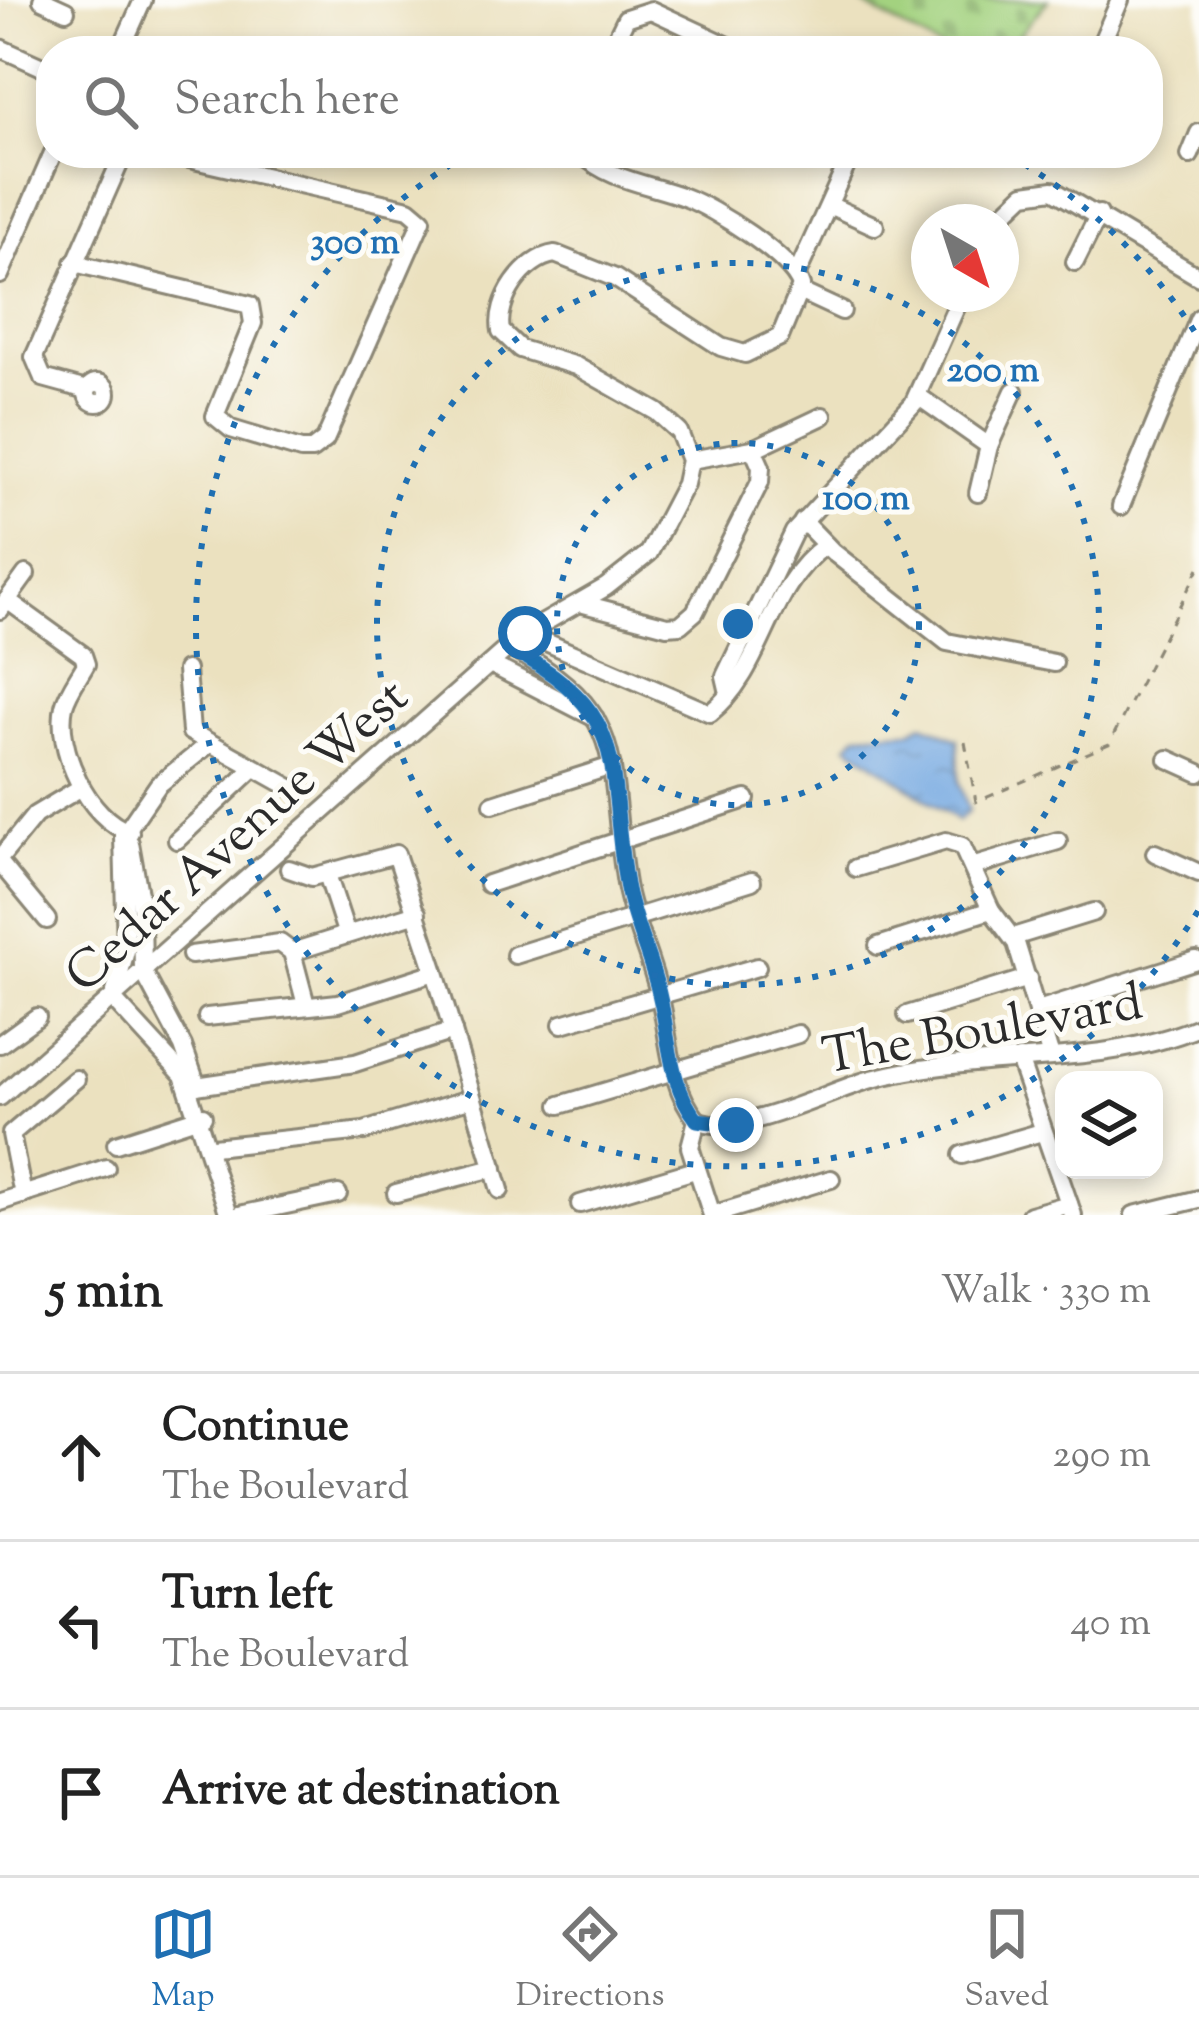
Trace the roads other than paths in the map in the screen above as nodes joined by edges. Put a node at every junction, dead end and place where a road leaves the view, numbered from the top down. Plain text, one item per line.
1 (42, 0) edge
2 (143, 0) edge
3 (1120, 0) edge
4 (66, 10) dead end
5 (127, 36) edge
6 (617, 36) edge
7 (707, 36) edge
8 (1104, 36) edge
9 (0, 48) edge
10 (36, 64) edge
11 (1199, 133) edge
12 (1190, 155) dead end
13 (46, 168) edge
14 (117, 168) edge
15 (229, 168) edge
16 (603, 168) edge
17 (846, 168) edge
18 (1011, 204) edge
19 (829, 205) junction
20 (1100, 214) junction
21 (875, 226) dead end
22 (1075, 262) dead end
23 (74, 263) junction
24 (0, 274) edge
25 (1199, 277) edge
26 (799, 283) junction
27 (842, 311) dead end
28 (954, 312) edge
29 (1199, 318) edge
30 (87, 390) dead end
31 (1014, 391) dead end
32 (918, 396) junction
33 (823, 416) dead end
34 (988, 446) junction
35 (752, 449) junction
36 (690, 460) junction
37 (978, 493) dead end
38 (1120, 506) dead end
39 (803, 521) junction
40 (826, 545) junction
41 (780, 558) junction
42 (796, 569) junction
43 (26, 574) dead end
44 (580, 603) junction
45 (4, 605) edge
46 (525, 633) junction
47 (508, 647) junction
48 (1054, 663) dead end
49 (490, 664) junction
50 (186, 670) dead end
51 (728, 689) junction
52 (596, 718) junction
53 (209, 744) junction
54 (1168, 759) dead end
55 (612, 766) junction
56 (253, 769) junction
57 (1199, 773) edge
58 (80, 788) junction
59 (290, 788) dead end
60 (746, 799) dead end
61 (493, 804) dead end
62 (128, 829) junction
63 (177, 840) dead end
64 (623, 840) junction
65 (1058, 841) dead end
66 (1155, 853) dead end
67 (0, 861) edge
68 (975, 866) junction
69 (856, 868) dead end
70 (289, 869) dead end
71 (1199, 873) edge
72 (327, 874) junction
73 (752, 881) dead end
74 (488, 884) dead end
75 (991, 910) junction
76 (1094, 912) dead end
77 (417, 913) junction
78 (633, 916) junction
79 (47, 920) dead end
80 (346, 932) junction
81 (135, 938) junction
82 (1013, 938) junction
83 (878, 946) dead end
84 (292, 952) junction
85 (191, 955) dead end
86 (514, 955) dead end
87 (1196, 960) dead end
88 (757, 967) dead end
89 (143, 971) junction
90 (436, 972) junction
91 (1028, 978) junction
92 (660, 997) junction
93 (112, 1000) junction
94 (306, 1005) junction
95 (1038, 1010) junction
96 (907, 1015) dead end
97 (38, 1017) dead end
98 (207, 1017) dead end
99 (562, 1024) dead end
100 (1199, 1027) edge
101 (453, 1031) junction
102 (798, 1034) dead end
103 (0, 1044) edge
104 (1051, 1057) junction
105 (1019, 1058) junction
106 (674, 1072) junction
107 (76, 1079) dead end
108 (193, 1086) junction
109 (0, 1097) edge
110 (472, 1098) junction
111 (560, 1105) dead end
112 (201, 1117) junction
113 (697, 1120) junction
114 (1042, 1132) junction
115 (116, 1144) dead end
116 (213, 1147) junction
117 (1055, 1152) edge
118 (962, 1155) dead end
119 (106, 1168) dead end
120 (494, 1168) junction
121 (695, 1170) junction
122 (831, 1179) dead end
123 (1064, 1179) edge
124 (500, 1190) dead end
125 (396, 1193) dead end
126 (338, 1194) dead end
127 (23, 1195) junction
128 (1199, 1199) edge
129 (0, 1202) edge
130 (580, 1204) dead end
131 (1071, 1209) edge
132 (235, 1215) edge
133 (712, 1215) edge
134 (1030, 1215) edge
135 (1134, 1215) edge

1 - 4 street
2 - 5 street
3 - 8 street
6 - 7 street
9 - 10 street
11 - 12 street
13 - 24 street
14 - 23 street
15 - 23 street
16 - 26 street
17 - 19 street
18 - 20 street
19 - 21 street
19 - 26 street
20 - 22 street
20 - 25 street
23 - 30 street
26 - 27 street
26 - 36 street
28 - 32 street
29 - 38 street
31 - 34 street
32 - 34 street
32 - 39 street
33 - 35 street
34 - 37 street
35 - 36 street
35 - 44 street
36 - 44 street, Cedar Avenue West
39 - 40 street
39 - 41 street
40 - 42 street
40 - 48 street
41 - 42 street
41 - 51 street
42 - 51 street
43 - 45 street
44 - 46 street, Cedar Avenue West
45 - 58 street
46 - 47 street, Cedar Avenue West
46 - 51 street
47 - 49 street, Cedar Avenue West
47 - 52 street
49 - 52 street
49 - 89 street, Cedar Avenue West
50 - 53 street
52 - 55 street
53 - 56 street
53 - 62 street
54 - 57 street
55 - 61 street
55 - 64 street
56 - 59 street
56 - 63 street
58 - 62 street
58 - 67 street
60 - 64 street
62 - 81 street
64 - 74 street
64 - 78 street
65 - 68 street
66 - 71 street
67 - 79 street
68 - 69 street
68 - 75 street
70 - 72 street
72 - 77 street
72 - 80 street
73 - 78 street
75 - 82 street
75 - 83 street
76 - 82 street
77 - 80 street
77 - 90 street
78 - 86 street
78 - 92 street
80 - 84 street
81 - 89 street
81 - 93 street
82 - 91 street
84 - 85 street
84 - 94 street
87 - 95 street
88 - 92 street
89 - 93 street, Cedar Avenue West
89 - 108 street
90 - 94 street
90 - 101 street
91 - 95 street
91 - 96 street
92 - 99 street
92 - 106 street
93 - 108 street
93 - 109 street, Cedar Avenue West
94 - 98 street
95 - 104 street
97 - 103 street
100 - 104 street, The Boulevard
101 - 108 street
101 - 110 street
102 - 106 street
104 - 105 street, The Boulevard
105 - 113 street, The Boulevard
105 - 114 street
106 - 111 street
106 - 113 street
107 - 127 street
108 - 112 street
110 - 116 street
110 - 120 street
112 - 115 street
112 - 116 street
112 - 132 street
113 - 121 street
114 - 117 street
114 - 118 street
116 - 132 street
119 - 127 street
120 - 124 street
120 - 125 street
121 - 130 street
121 - 133 street
122 - 133 street
123 - 131 street
126 - 132 street
127 - 129 street
128 - 135 street
131 - 134 street

